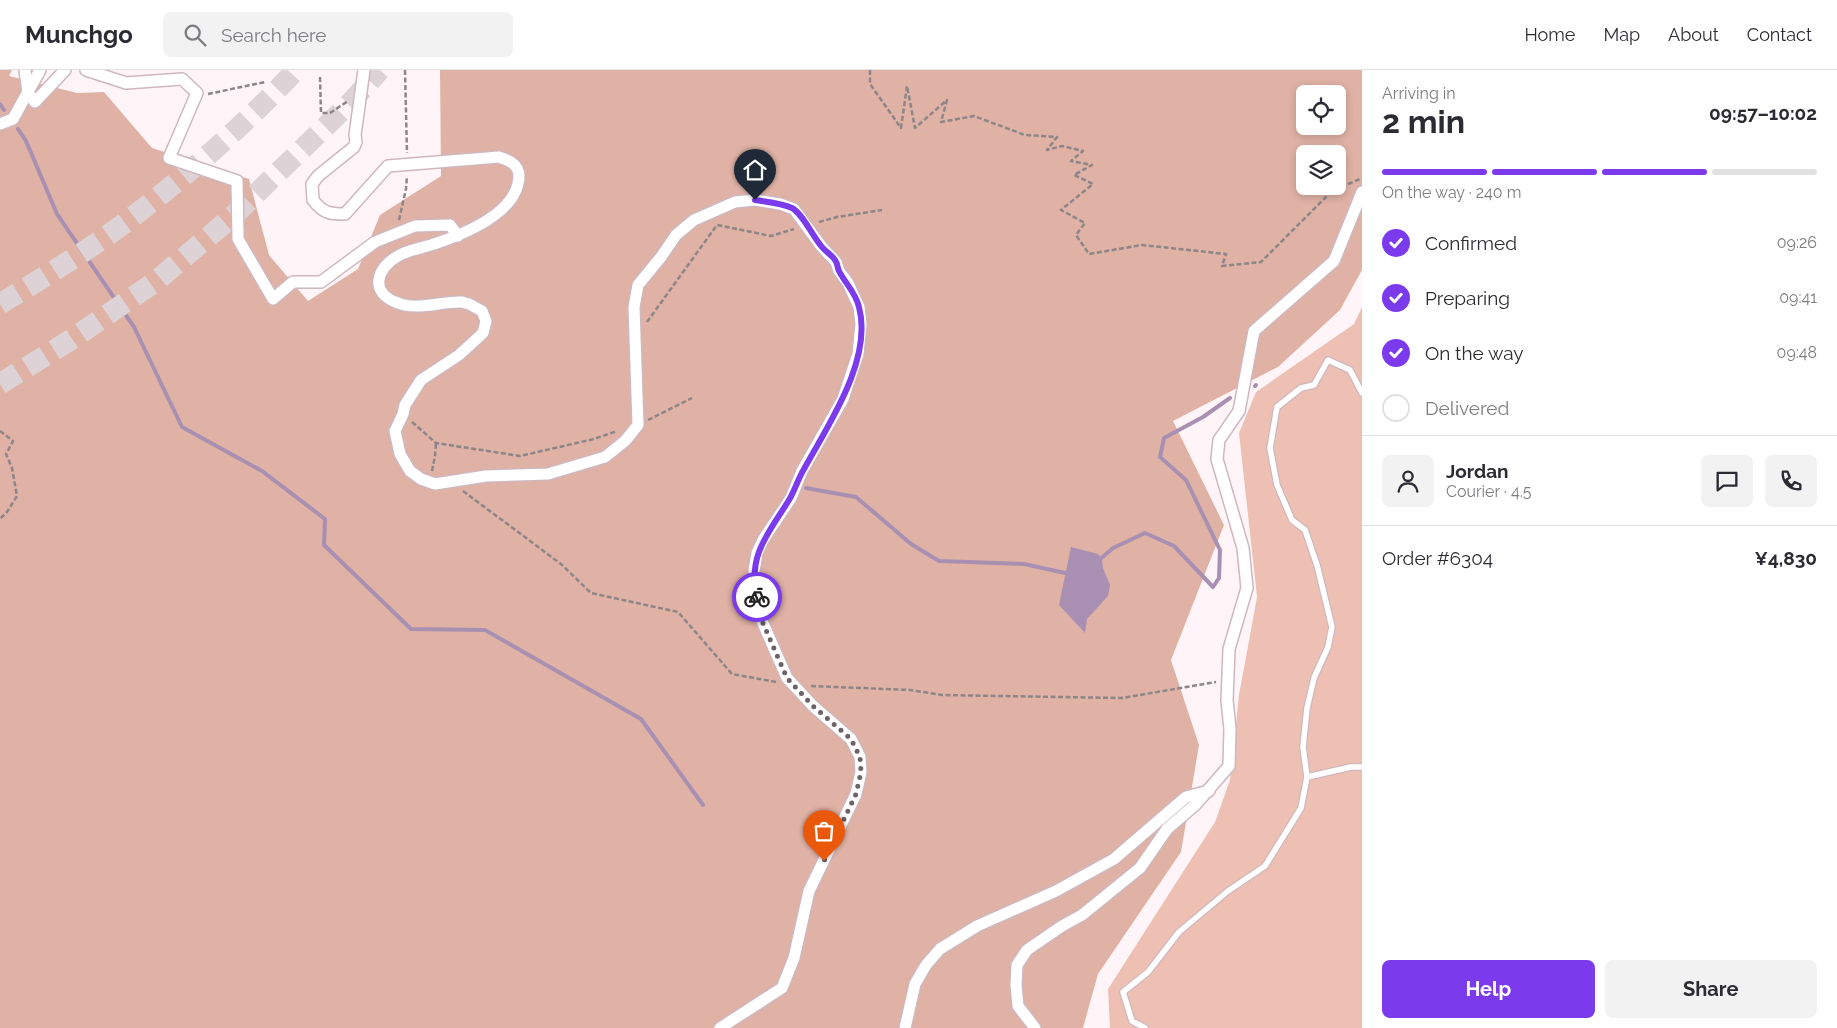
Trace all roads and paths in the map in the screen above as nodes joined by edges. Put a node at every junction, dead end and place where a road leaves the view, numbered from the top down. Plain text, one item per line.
1 (25, 70) edge
2 (40, 70) edge
3 (65, 70) edge
4 (86, 70) edge
5 (364, 70) edge
6 (870, 70) edge
7 (320, 77) dead end
8 (265, 82) dead end
9 (28, 93) junction
10 (360, 94) junction
11 (195, 97) junction
12 (0, 124) edge
13 (1362, 178) edge
14 (1362, 192) edge
15 (882, 210) dead end
16 (806, 225) junction
17 (458, 236) junction
18 (635, 337) junction
19 (1362, 394) edge
20 (692, 398) dead end
21 (403, 414) junction
22 (638, 424) junction
23 (0, 431) edge
24 (436, 442) junction
25 (429, 482) junction
26 (450, 482) junction
27 (0, 519) edge
28 (1228, 680) junction
29 (794, 686) junction
30 (1362, 767) edge
31 (1307, 777) junction
32 (1209, 790) junction
33 (720, 1028) edge
34 (905, 1028) edge
35 (1035, 1028) edge
36 (1145, 1028) edge

1 - 9 street
2 - 9 street
3 - 9 street
4 - 11 street
5 - 10 street
6 - 13 path
7 - 10 path
8 - 11 path
9 - 12 street
10 - 17 street
11 - 17 street
14 - 28 street
15 - 16 path
16 - 18 path
16 - 18 street
16 - 29 street
17 - 21 street
18 - 22 street
19 - 31 lane
20 - 22 path
21 - 24 path
21 - 25 street
22 - 24 path
22 - 26 street
23 - 27 path
24 - 25 path
25 - 26 street
26 - 29 path
28 - 29 path
28 - 32 street
29 - 33 street
30 - 31 lane
31 - 36 lane
32 - 34 street
32 - 35 street

